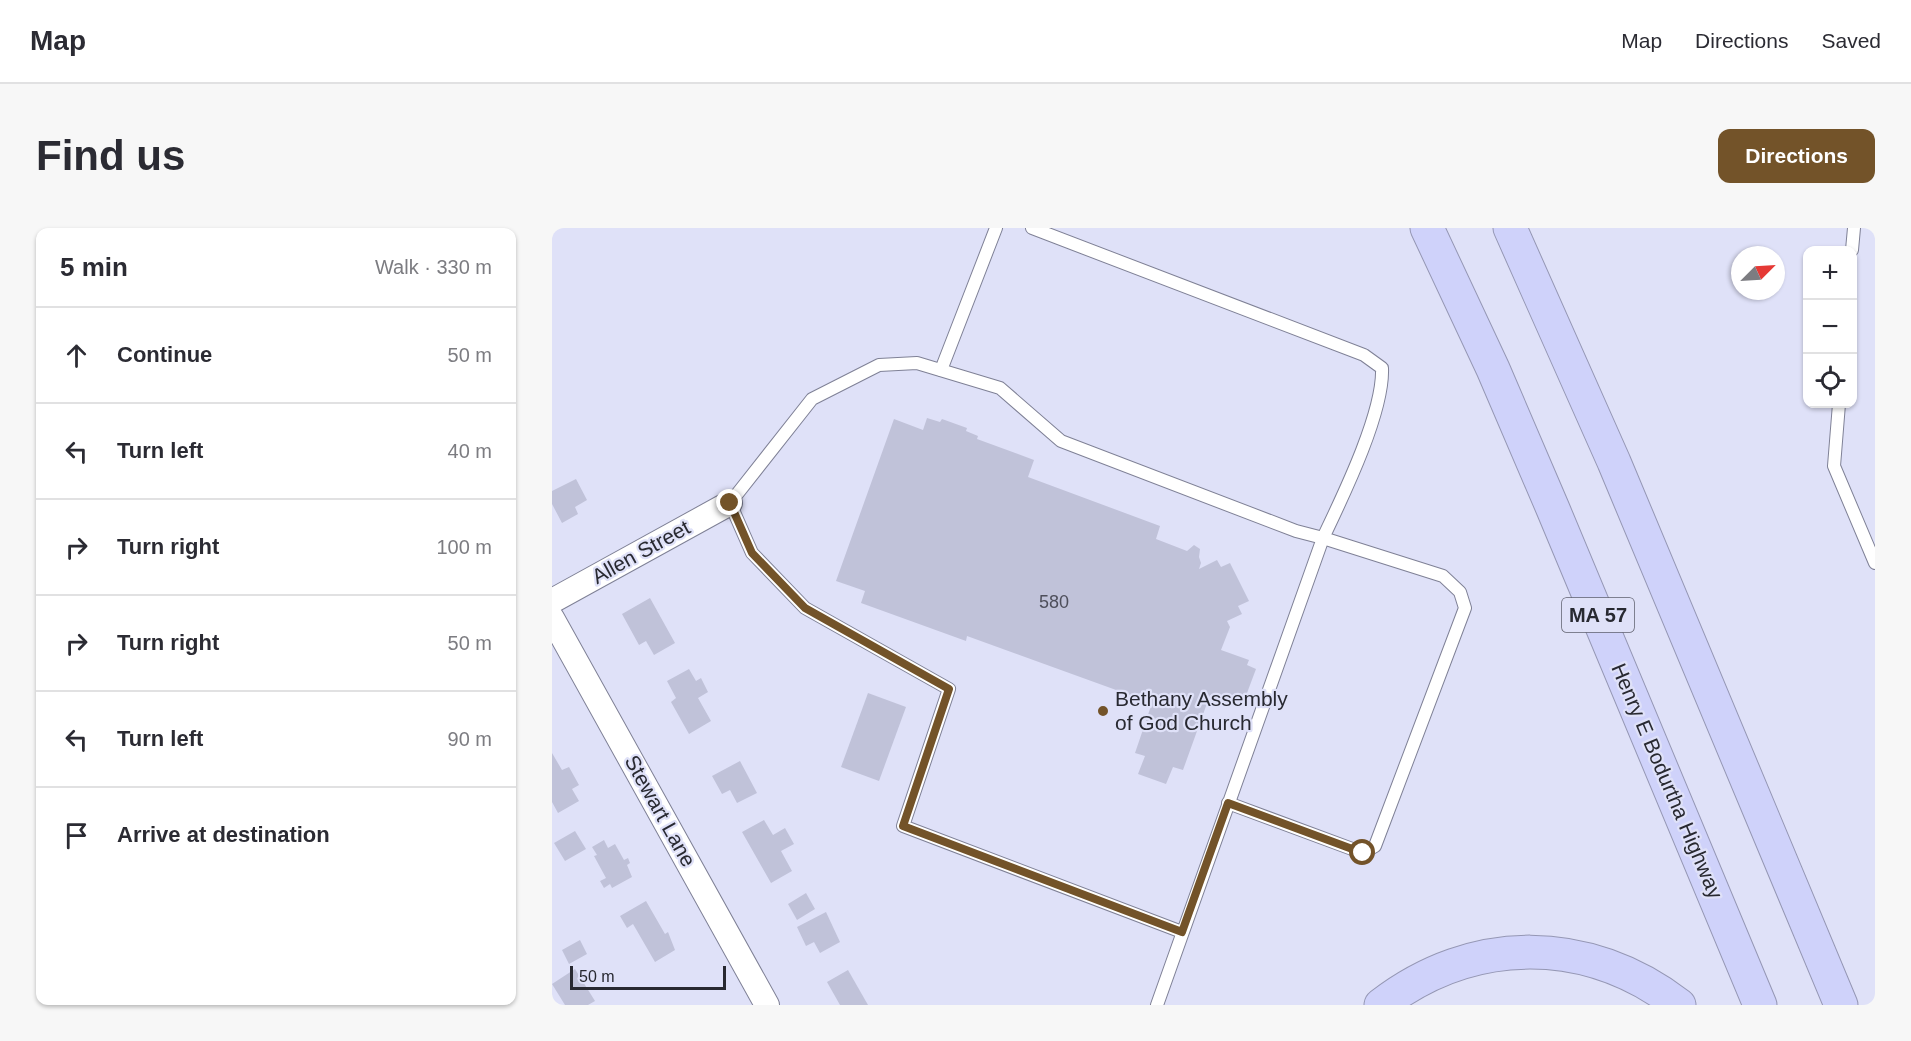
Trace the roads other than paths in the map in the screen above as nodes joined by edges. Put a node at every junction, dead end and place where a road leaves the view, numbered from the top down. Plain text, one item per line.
1 (996, 228) edge
2 (1032, 228) edge
3 (1427, 228) edge
4 (1510, 228) edge
5 (1854, 228) edge
6 (1852, 246) edge
7 (941, 370) junction
8 (1839, 408) edge
9 (730, 503) junction
10 (1323, 538) junction
11 (1875, 563) edge
12 (552, 601) edge
13 (552, 618) edge
14 (1228, 803) junction
15 (1182, 932) junction
16 (767, 1005) edge
17 (1158, 1005) edge
18 (1382, 1005) edge
19 (1679, 1005) edge
20 (1760, 1005) edge
21 (1840, 1005) edge

1 - 7 lane
2 - 10 lane
3 - 20 highway, Henry E Bodurtha Highway / MA 57
4 - 21 highway
5 - 6 lane
7 - 9 lane
7 - 10 lane
8 - 11 lane
9 - 12 street, Allen Street
9 - 15 lane
10 - 14 lane
10 - 14 lane
13 - 16 street, Stewart Lane
14 - 15 lane
15 - 17 lane
18 - 19 highway

